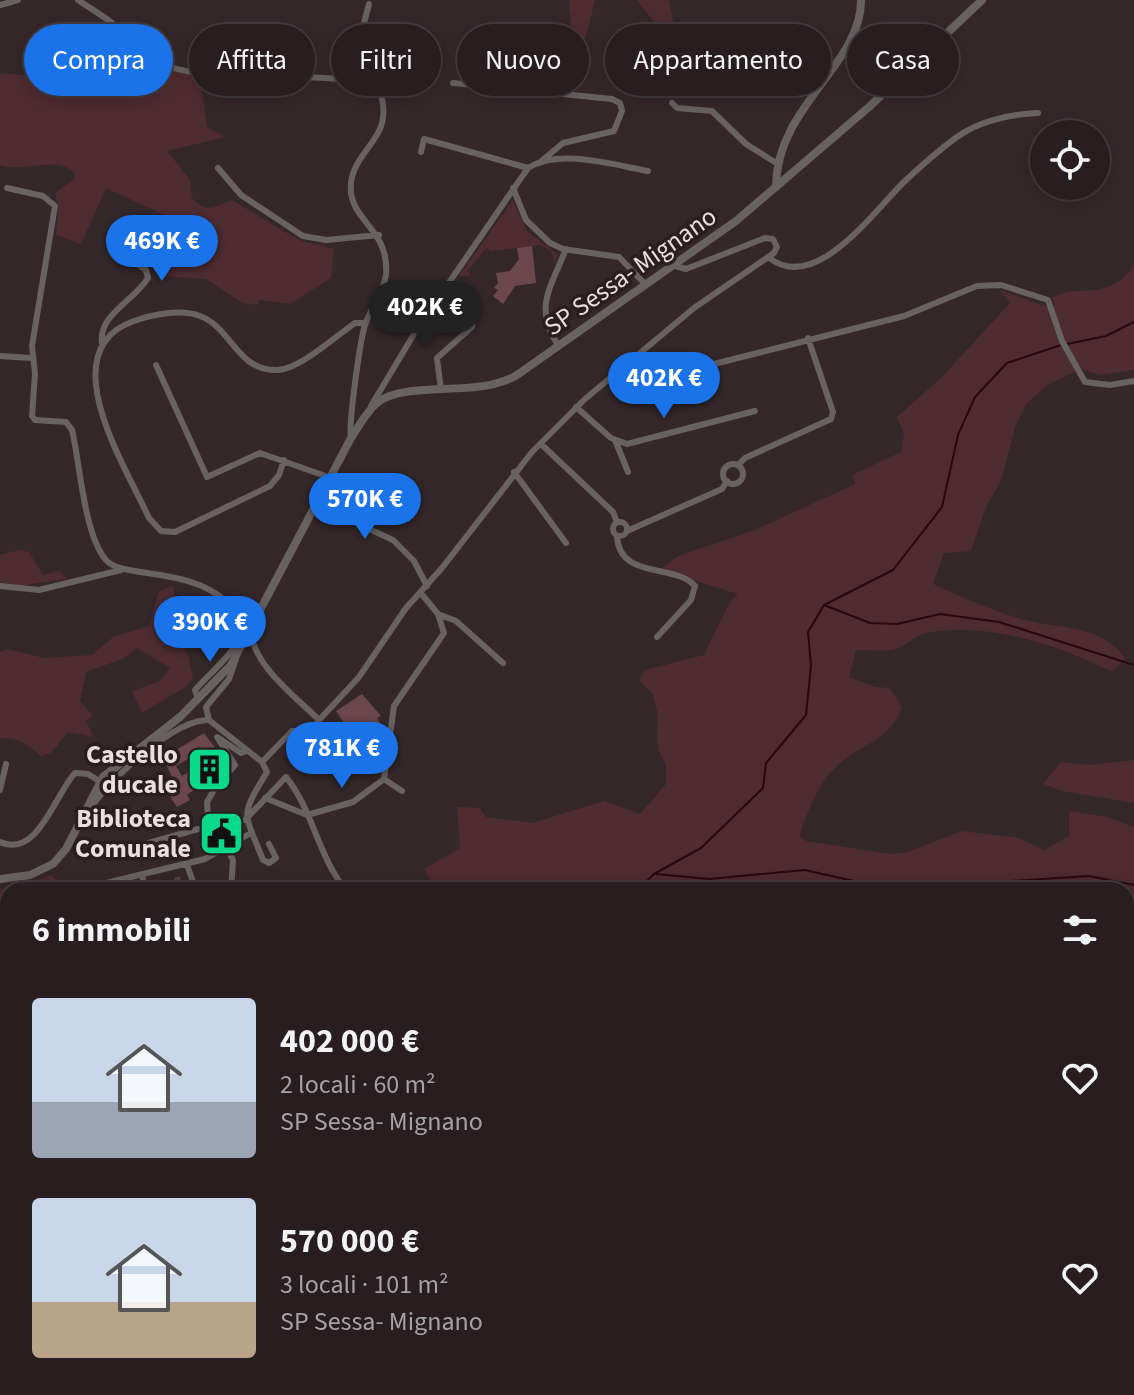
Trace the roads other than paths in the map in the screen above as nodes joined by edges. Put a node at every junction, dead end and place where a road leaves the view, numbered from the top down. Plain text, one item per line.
1 (18, 0) edge
2 (78, 0) edge
3 (861, 0) edge
4 (982, 0) edge
5 (369, 4) dead end
6 (0, 5) edge
7 (364, 24) edge
8 (331, 80) edge
9 (453, 83) dead end
10 (380, 96) edge
11 (672, 103) dead end
12 (1038, 113) dead end
13 (421, 152) dead end
14 (539, 163) junction
15 (778, 164) junction
16 (218, 168) dead end
17 (528, 168) junction
18 (648, 171) dead end
19 (776, 187) junction
20 (7, 188) dead end
21 (513, 188) junction
22 (152, 218) dead end
23 (379, 235) junction
24 (566, 249) junction
25 (768, 257) junction
26 (672, 265) junction
27 (645, 284) junction
28 (473, 317) dead end
29 (366, 323) junction
30 (808, 338) junction
31 (102, 343) junction
32 (558, 345) junction
33 (0, 356) edge
34 (31, 358) junction
35 (156, 365) dead end
36 (618, 373) junction
37 (1134, 381) edge
38 (441, 390) junction
39 (576, 407) junction
40 (370, 410) junction
41 (755, 411) dead end
42 (351, 438) junction
43 (615, 440) junction
44 (541, 444) junction
45 (284, 460) junction
46 (738, 465) junction
47 (514, 472) junction
48 (628, 472) dead end
49 (331, 478) junction
50 (727, 481) junction
51 (317, 505) junction
52 (617, 522) junction
53 (627, 531) junction
54 (617, 536) junction
55 (566, 543) dead end
56 (125, 569) junction
57 (0, 586) edge
58 (427, 586) junction
59 (420, 592) junction
60 (438, 614) junction
61 (251, 629) junction
62 (657, 637) dead end
63 (236, 659) junction
64 (503, 663) dead end
65 (198, 699) junction
66 (209, 720) junction
67 (319, 720) junction
68 (247, 751) junction
69 (262, 762) junction
70 (6, 764) dead end
71 (231, 770) dead end
72 (222, 776) dead end
73 (384, 779) junction
74 (99, 781) junction
75 (0, 790) edge
76 (402, 791) dead end
77 (265, 798) junction
78 (307, 815) junction
79 (245, 820) junction
80 (78, 824) junction
81 (251, 833) junction
82 (0, 842) edge
83 (269, 844) dead end
84 (227, 848) junction
85 (110, 854) dead end
86 (187, 865) junction
87 (175, 868) junction
88 (142, 874) junction
89 (177, 877) tunnel mouth
90 (0, 879) edge
91 (116, 882) edge
92 (144, 882) edge
93 (193, 882) edge
94 (232, 882) edge
95 (340, 882) edge

1 - 6 street
2 - 8 street
3 - 15 street
4 - 19 street, SP Sessa- Mignano
5 - 7 street
9 - 14 street
10 - 23 street
11 - 15 street
12 - 25 street
13 - 17 street
14 - 17 street
14 - 18 street
15 - 19 street
16 - 23 street
17 - 21 street
19 - 26 street, SP Sessa- Mignano
20 - 34 street
21 - 24 street
21 - 40 street
22 - 31 street
23 - 29 street
24 - 27 street
24 - 32 street
25 - 26 street
25 - 36 street
26 - 27 street, SP Sessa- Mignano
27 - 32 street, SP Sessa- Mignano
28 - 38 street
29 - 31 street
29 - 42 street
30 - 36 street
30 - 37 street
30 - 46 street
31 - 45 street
32 - 38 street, SP Sessa- Mignano
33 - 34 street
34 - 56 street
35 - 45 street
36 - 39 street
38 - 40 street, SP Sessa- Mignano
39 - 43 street
39 - 44 street
40 - 42 street
41 - 43 street
42 - 49 street
43 - 48 street
44 - 47 street
44 - 52 street
45 - 49 street
46 - 50 street
46 - 50 street
47 - 55 street
47 - 58 street
49 - 51 street
50 - 53 street
51 - 58 street
51 - 61 street
52 - 53 street
52 - 54 street
53 - 54 street
54 - 62 street
56 - 57 street
56 - 65 street
58 - 59 street
59 - 60 street
59 - 67 street
60 - 64 street
60 - 73 street
61 - 63 street
61 - 67 street
63 - 65 street
63 - 66 street
65 - 74 street
66 - 68 street
66 - 80 street
67 - 69 street
68 - 69 street
68 - 71 street
69 - 79 street
70 - 75 street
72 - 85 street
73 - 76 street
73 - 78 street
74 - 80 street
74 - 82 street
77 - 78 street
77 - 78 street
77 - 79 street
78 - 95 street
79 - 81 street
80 - 90 street
81 - 83 street
81 - 84 street
84 - 86 street
84 - 94 street
86 - 87 street
86 - 93 street
87 - 88 street
87 - 89 street
88 - 91 street
88 - 92 street

